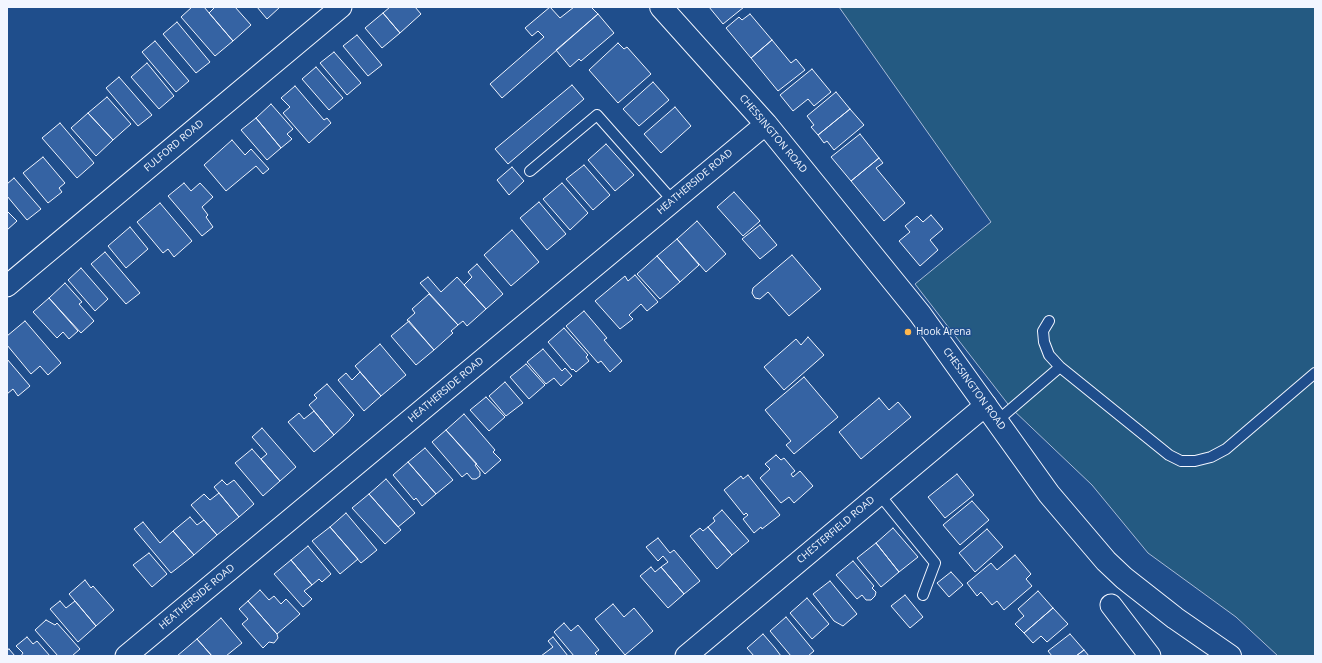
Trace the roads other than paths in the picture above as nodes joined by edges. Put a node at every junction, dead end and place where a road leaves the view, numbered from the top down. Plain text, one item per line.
1 (341, 7) edge
2 (661, 7) edge
3 (766, 124) junction
4 (530, 171) dead end
5 (673, 200) junction
6 (7, 286) edge
7 (1049, 321) dead end
8 (1060, 367) junction
9 (1315, 373) edge
10 (991, 413) junction
11 (880, 494) junction
12 (923, 596) dead end
13 (1111, 605) dead end
14 (126, 656) edge
15 (686, 656) edge
16 (1150, 656) edge
17 (1230, 656) edge

1 - 6 street, FULFORD ROAD
2 - 3 main road, CHESSINGTON ROAD
3 - 5 street, HEATHERSIDE ROAD
3 - 10 main road, CHESSINGTON ROAD
4 - 5 lane
5 - 14 street, HEATHERSIDE ROAD
7 - 8 lane
8 - 9 lane
8 - 10 lane
10 - 11 street, CHESTERFIELD ROAD
10 - 17 main road, CHESSINGTON ROAD
11 - 12 lane
11 - 15 street, CHESTERFIELD ROAD
13 - 16 street

